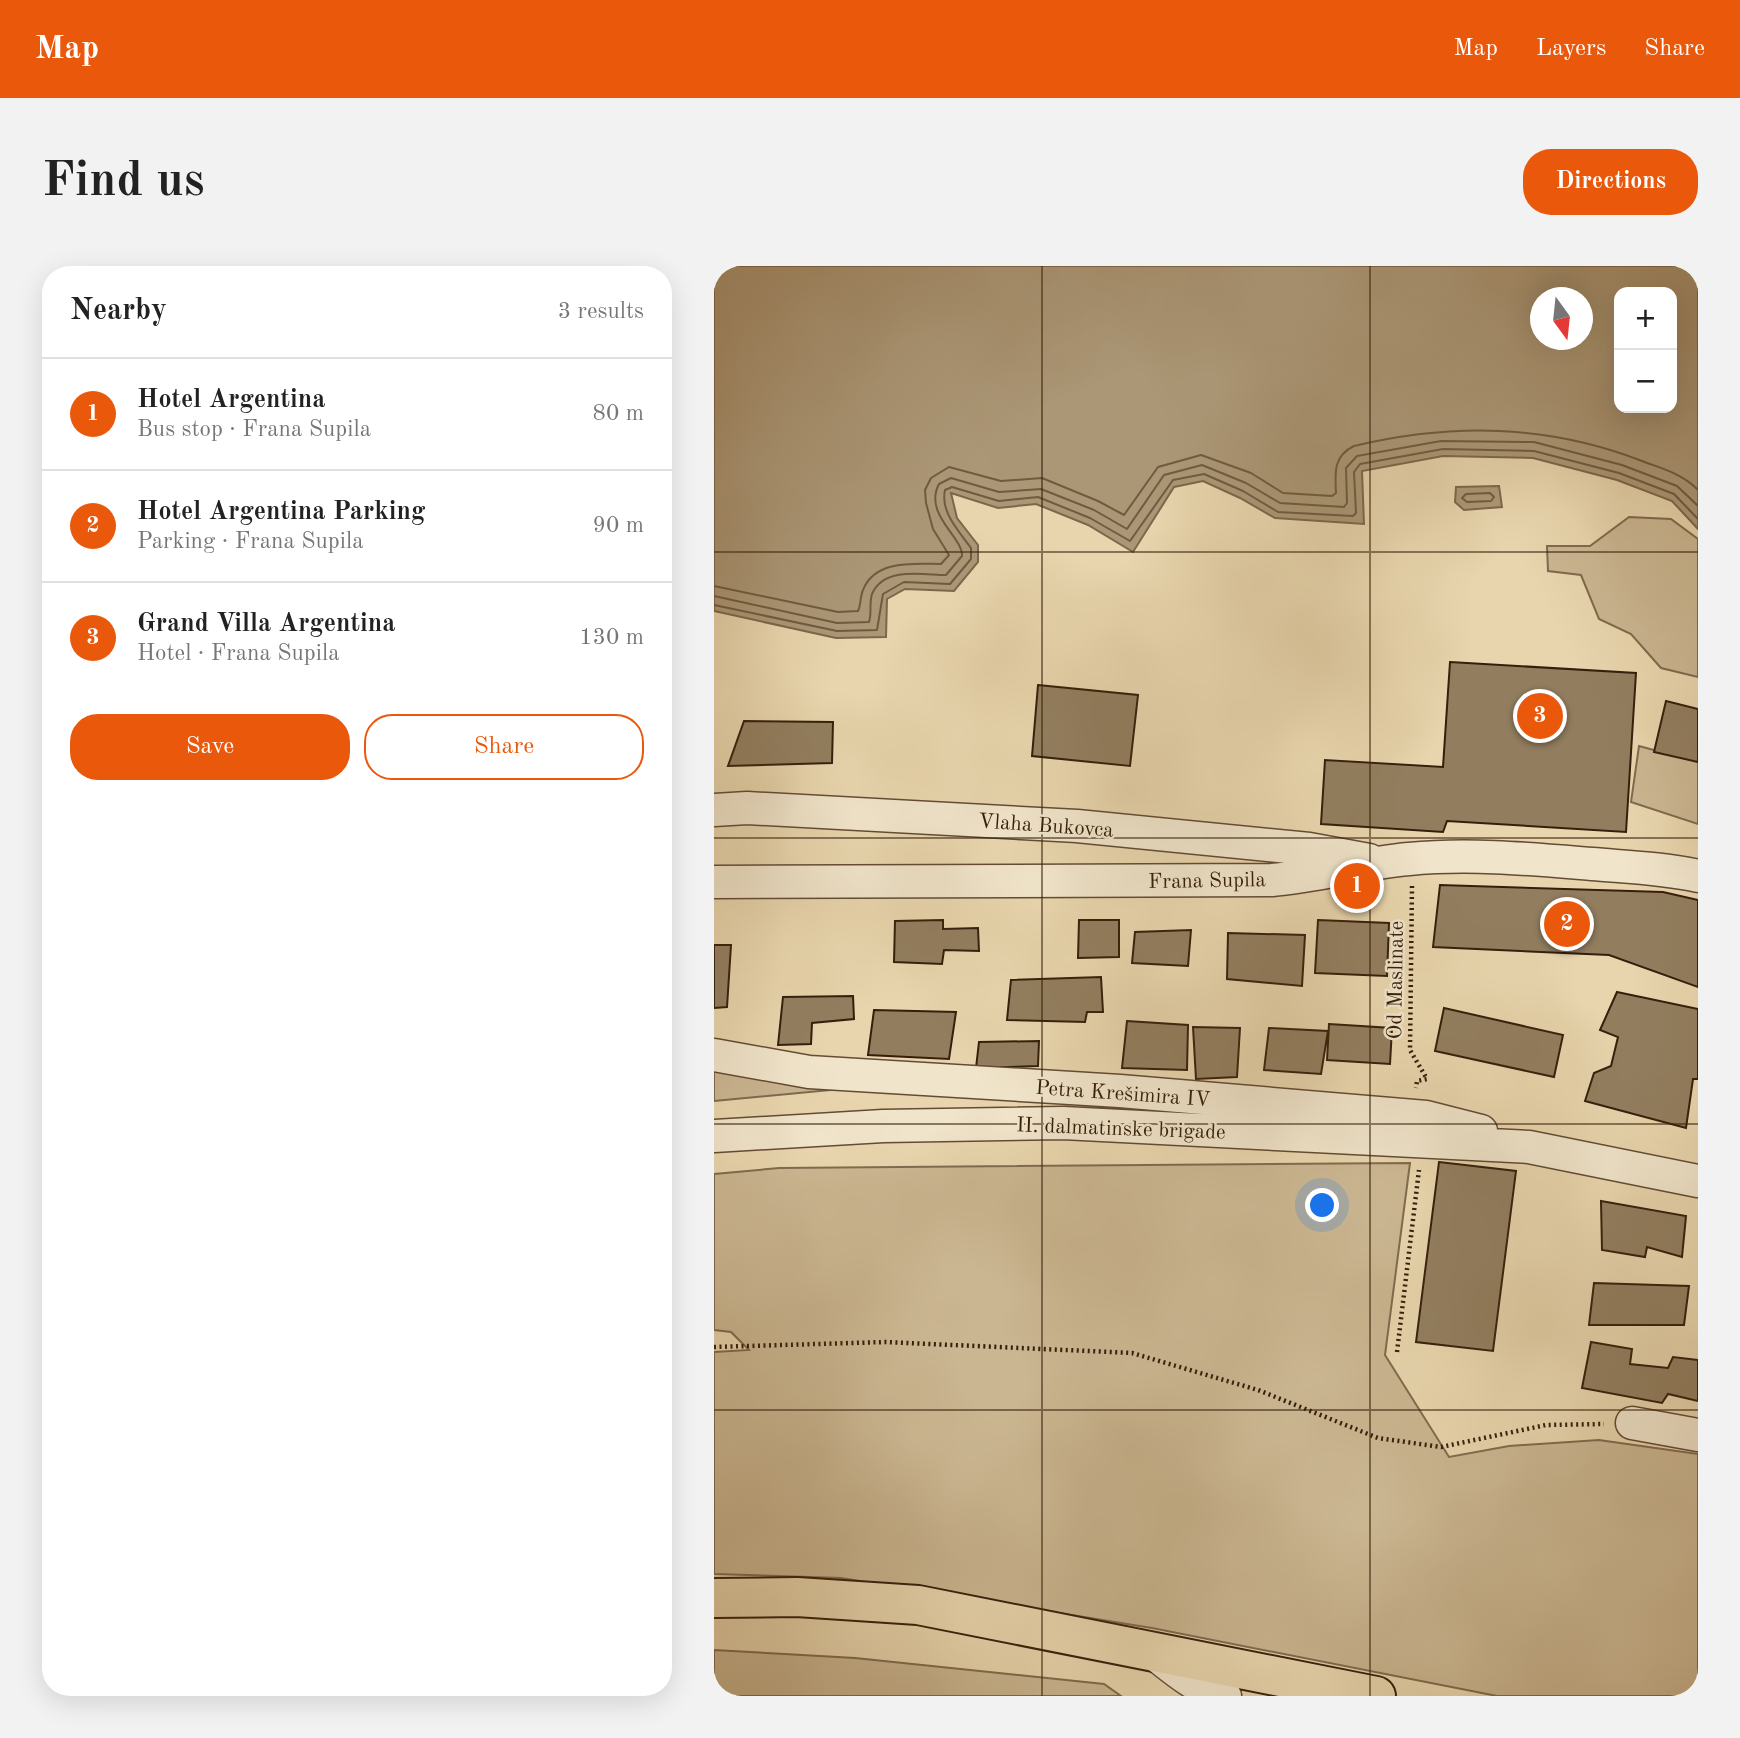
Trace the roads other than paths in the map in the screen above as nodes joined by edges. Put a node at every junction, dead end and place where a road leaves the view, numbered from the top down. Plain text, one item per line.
1 (714, 810) edge
2 (1377, 862) junction
3 (1698, 876) edge
4 (714, 882) edge
5 (714, 1055) edge
6 (1424, 1129) junction
7 (714, 1136) edge
8 (1698, 1181) edge
9 (1632, 1423) road end
10 (1698, 1435) edge
11 (714, 1598) edge
12 (1150, 1650) junction
13 (1225, 1696) edge
14 (1376, 1696) edge

1 - 2 street, Vlaha Bukovca
2 - 3 street, Frana Supila
2 - 4 street, Frana Supila
5 - 6 street, Petra Krešimira IV
6 - 7 street, II. dalmatinske brigade
6 - 8 street, II. dalmatinske brigade
9 - 10 street
11 - 12 main road
12 - 13 street
12 - 14 main road

